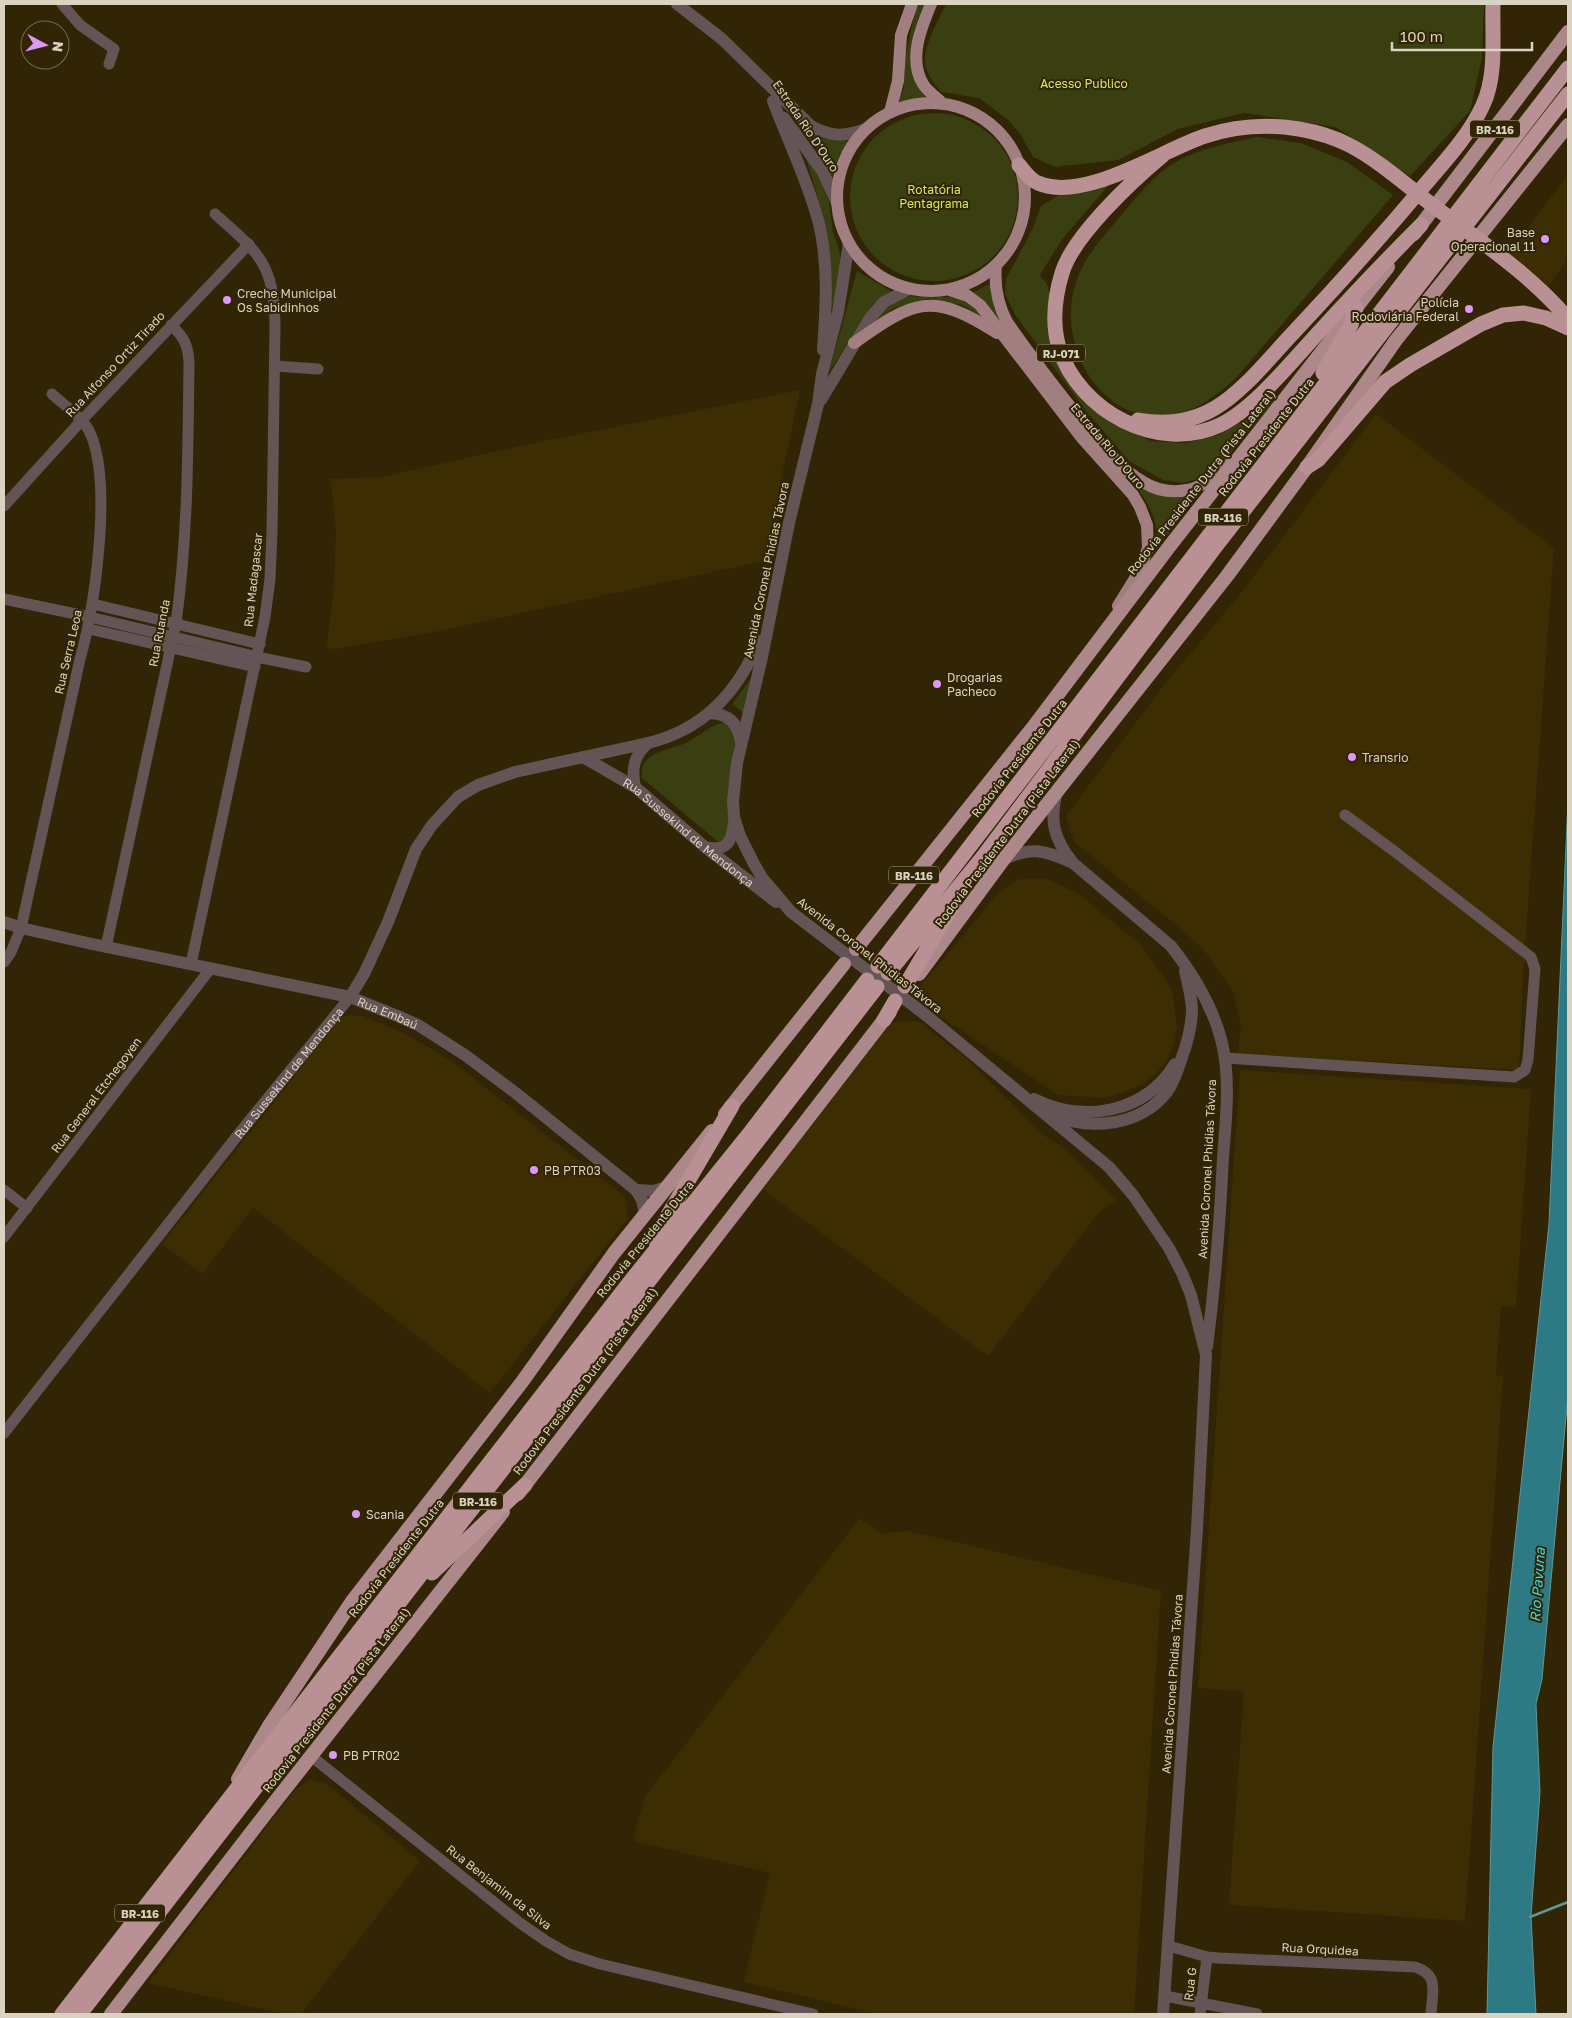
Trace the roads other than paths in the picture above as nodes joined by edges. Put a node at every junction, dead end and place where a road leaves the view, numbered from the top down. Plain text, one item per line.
1 (62, 4) edge
2 (677, 4) edge
3 (912, 4) edge
4 (931, 4) edge
5 (1493, 4) edge
6 (1568, 32) edge
7 (109, 64) dead end
8 (750, 66) junction
9 (1568, 68) edge
10 (1568, 94) edge
11 (773, 102) junction
12 (942, 103) junction
13 (890, 112) junction
14 (1568, 124) edge
15 (866, 129) junction
16 (1162, 156) junction
17 (1020, 165) junction
18 (837, 203) junction
19 (215, 214) dead end
20 (1421, 225) junction
21 (849, 243) junction
22 (249, 244) junction
23 (996, 265) junction
24 (910, 289) junction
25 (950, 290) junction
26 (1356, 308) junction
27 (1568, 319) edge
28 (171, 325) junction
29 (1568, 328) edge
30 (1007, 339) junction
31 (854, 343) junction
32 (275, 363) junction
33 (318, 369) dead end
34 (822, 374) junction
35 (52, 394) dead end
36 (818, 404) junction
37 (1110, 414) junction
38 (81, 421) junction
39 (1242, 455) junction
40 (1308, 466) junction
41 (4, 506) edge
42 (1208, 537) junction
43 (4, 602) edge
44 (93, 604) junction
45 (770, 616) junction
46 (90, 623) junction
47 (176, 623) junction
48 (172, 641) junction
49 (260, 644) junction
50 (1092, 648) junction
51 (256, 662) junction
52 (306, 667) dead end
53 (709, 713) junction
54 (648, 743) junction
55 (741, 745) junction
56 (583, 757) junction
57 (635, 787) junction
58 (1057, 791) junction
59 (1345, 815) dead end
60 (734, 817) junction
61 (705, 847) junction
62 (982, 858) junction
63 (1003, 860) junction
64 (1073, 863) junction
65 (791, 912) junction
66 (4, 922) edge
67 (21, 928) junction
68 (106, 947) junction
69 (856, 949) dead end
70 (1183, 961) junction
71 (4, 962) edge
72 (191, 964) junction
73 (844, 964) dead end
74 (210, 968) junction
75 (906, 987) joint
76 (350, 997) junction
77 (897, 1002) dead end
78 (884, 1020) joint
79 (1186, 1047) junction
80 (1225, 1058) junction
81 (1015, 1088) junction
82 (732, 1106) junction
83 (1039, 1109) junction
84 (666, 1187) junction
85 (4, 1190) edge
86 (636, 1190) junction
87 (27, 1208) junction
88 (645, 1214) junction
89 (4, 1237) edge
90 (629, 1283) junction
91 (1206, 1355) junction
92 (4, 1433) edge
93 (525, 1485) junction
94 (398, 1605) junction
95 (311, 1756) junction
96 (218, 1812) junction
97 (1169, 1946) junction
98 (1207, 1957) junction
99 (1165, 1996) junction
100 (1201, 2009) edge
101 (62, 2014) edge
102 (80, 2014) edge
103 (111, 2014) edge
104 (813, 2014) edge
105 (1163, 2014) edge
106 (1257, 2014) edge
107 (1431, 2014) edge

1 - 7 street
2 - 8 street, Estrada Rio D'Ouro
3 - 13 main road
4 - 12 main road
5 - 37 highway
6 - 20 highway, Rodovia Presidente Dutra (Pista Lateral) / BR-116
8 - 11 street, Estrada Rio D'Ouro
8 - 15 street, Estrada Rio D'Ouro
9 - 42 highway, Rodovia Presidente Dutra / BR-116
10 - 62 highway, Rodovia Presidente Dutra / BR-116
11 - 18 street, Estrada Rio D'Ouro
11 - 34 street
12 - 13 main road
12 - 17 main road
13 - 15 main road
14 - 40 highway, Rodovia Presidente Dutra (Pista Lateral) / BR-116
15 - 18 main road
16 - 17 highway, RJ-071
16 - 27 highway, RJ-071
16 - 37 highway, RJ-071
17 - 23 main road
18 - 21 main road
19 - 22 street, Rua Madagascar
20 - 26 highway, Rodovia Presidente Dutra (Pista Lateral) / BR-116
20 - 37 highway, RJ-071
21 - 24 main road
21 - 34 street, Avenida Coronel Phidias Távora
22 - 28 street, Rua Alfonso Ortiz Tirado
22 - 32 street, Rua Madagascar
23 - 25 main road
23 - 39 main road, Estrada Rio D'Ouro
24 - 25 main road
24 - 31 street, Avenida Coronel Phidias Távora
25 - 30 main road, Estrada Rio D'Ouro
26 - 39 highway, Rodovia Presidente Dutra (Pista Lateral) / BR-116
26 - 42 highway
28 - 38 street, Rua Alfonso Ortiz Tirado
28 - 47 street, Rua Ruanda
29 - 40 highway
30 - 31 main road
30 - 50 main road, Estrada Rio D'Ouro
31 - 36 street, Avenida Coronel Phidias Távora
32 - 33 street
32 - 49 street, Rua Madagascar
34 - 36 street, Avenida Coronel Phidias Távora
35 - 38 street, Rua Serra Leoa
36 - 45 street, Avenida Coronel Phidias Távora
38 - 41 street, Rua Alfonso Ortiz Tirado
38 - 44 street, Rua Serra Leoa
39 - 50 highway, Rodovia Presidente Dutra (Pista Lateral) / BR-116
40 - 58 highway, Rodovia Presidente Dutra (Pista Lateral) / BR-116
42 - 62 highway, Rodovia Presidente Dutra / BR-116
43 - 46 street
44 - 46 street, Rua Serra Leoa
44 - 47 street
45 - 53 street, Rua Sussekind de Mendonça
45 - 55 street, Avenida Coronel Phidias Távora
46 - 48 street
46 - 67 street, Rua Serra Leoa
47 - 48 street, Rua Ruanda
47 - 49 street
48 - 51 street
48 - 68 street, Rua Ruanda
49 - 51 street, Rua Madagascar
50 - 69 highway, Rodovia Presidente Dutra (Pista Lateral) / BR-116
51 - 52 street
51 - 72 street, Rua Madagascar
53 - 54 street, Rua Sussekind de Mendonça
53 - 55 street
54 - 56 street, Rua Sussekind de Mendonça
54 - 57 street
55 - 60 street, Avenida Coronel Phidias Távora
56 - 57 street, Rua Sussekind de Mendonça
56 - 76 street, Rua Sussekind de Mendonça
57 - 61 street, Rua Sussekind de Mendonça
58 - 63 highway, Rodovia Presidente Dutra (Pista Lateral) / BR-116
58 - 64 street, Avenida Coronel Phidias Távora
59 - 80 street
60 - 61 street
60 - 65 street, Avenida Coronel Phidias Távora
61 - 65 street, Rua Sussekind de Mendonça
62 - 75 highway
63 - 64 street, Avenida Coronel Phidias Távora
63 - 75 highway, Rodovia Presidente Dutra (Pista Lateral) / BR-116
64 - 70 street, Avenida Coronel Phidias Távora
65 - 81 street, Avenida Coronel Phidias Távora
66 - 67 street, Rua Embaú
67 - 68 street, Rua Embaú
67 - 71 street, Rua Serra Leoa
68 - 72 street, Rua Embaú
70 - 79 street
70 - 80 street, Avenida Coronel Phidias Távora
72 - 74 street, Rua Embaú
73 - 82 highway, BR-116
74 - 76 street, Rua Embaú
74 - 87 street, Rua General Etchegoyen
76 - 86 street, Rua Embaú
76 - 92 street, Rua Sussekind de Mendonça
77 - 78 highway
78 - 93 highway, Rodovia Presidente Dutra (Pista Lateral) / BR-116
79 - 81 street
79 - 83 street
80 - 91 street, Avenida Coronel Phidias Távora
81 - 83 street, Avenida Coronel Phidias Távora
82 - 84 highway, BR-116
82 - 90 highway
83 - 91 street, Avenida Coronel Phidias Távora
84 - 86 street
84 - 88 highway, BR-116
85 - 87 street
86 - 88 street
87 - 89 street, Rua General Etchegoyen
88 - 96 highway, BR-116
90 - 94 highway, Rodovia Presidente Dutra / BR-116
90 - 96 highway, Rodovia Presidente Dutra / BR-116
91 - 97 street, Avenida Coronel Phidias Távora
93 - 94 highway
93 - 95 highway, Rodovia Presidente Dutra (Pista Lateral) / BR-116
94 - 102 highway, Rodovia Presidente Dutra / BR-116
95 - 103 highway, Rodovia Presidente Dutra (Pista Lateral) / BR-116
95 - 104 street, Rua Benjamim da Silva
96 - 101 highway, Rodovia Presidente Dutra / BR-116
97 - 98 street, Rua Orquidea
97 - 99 street, Avenida Coronel Phidias Távora
98 - 100 street, Rua G
98 - 107 street, Rua Orquidea
99 - 100 street
99 - 105 street, Avenida Coronel Phidias Távora
100 - 106 street

